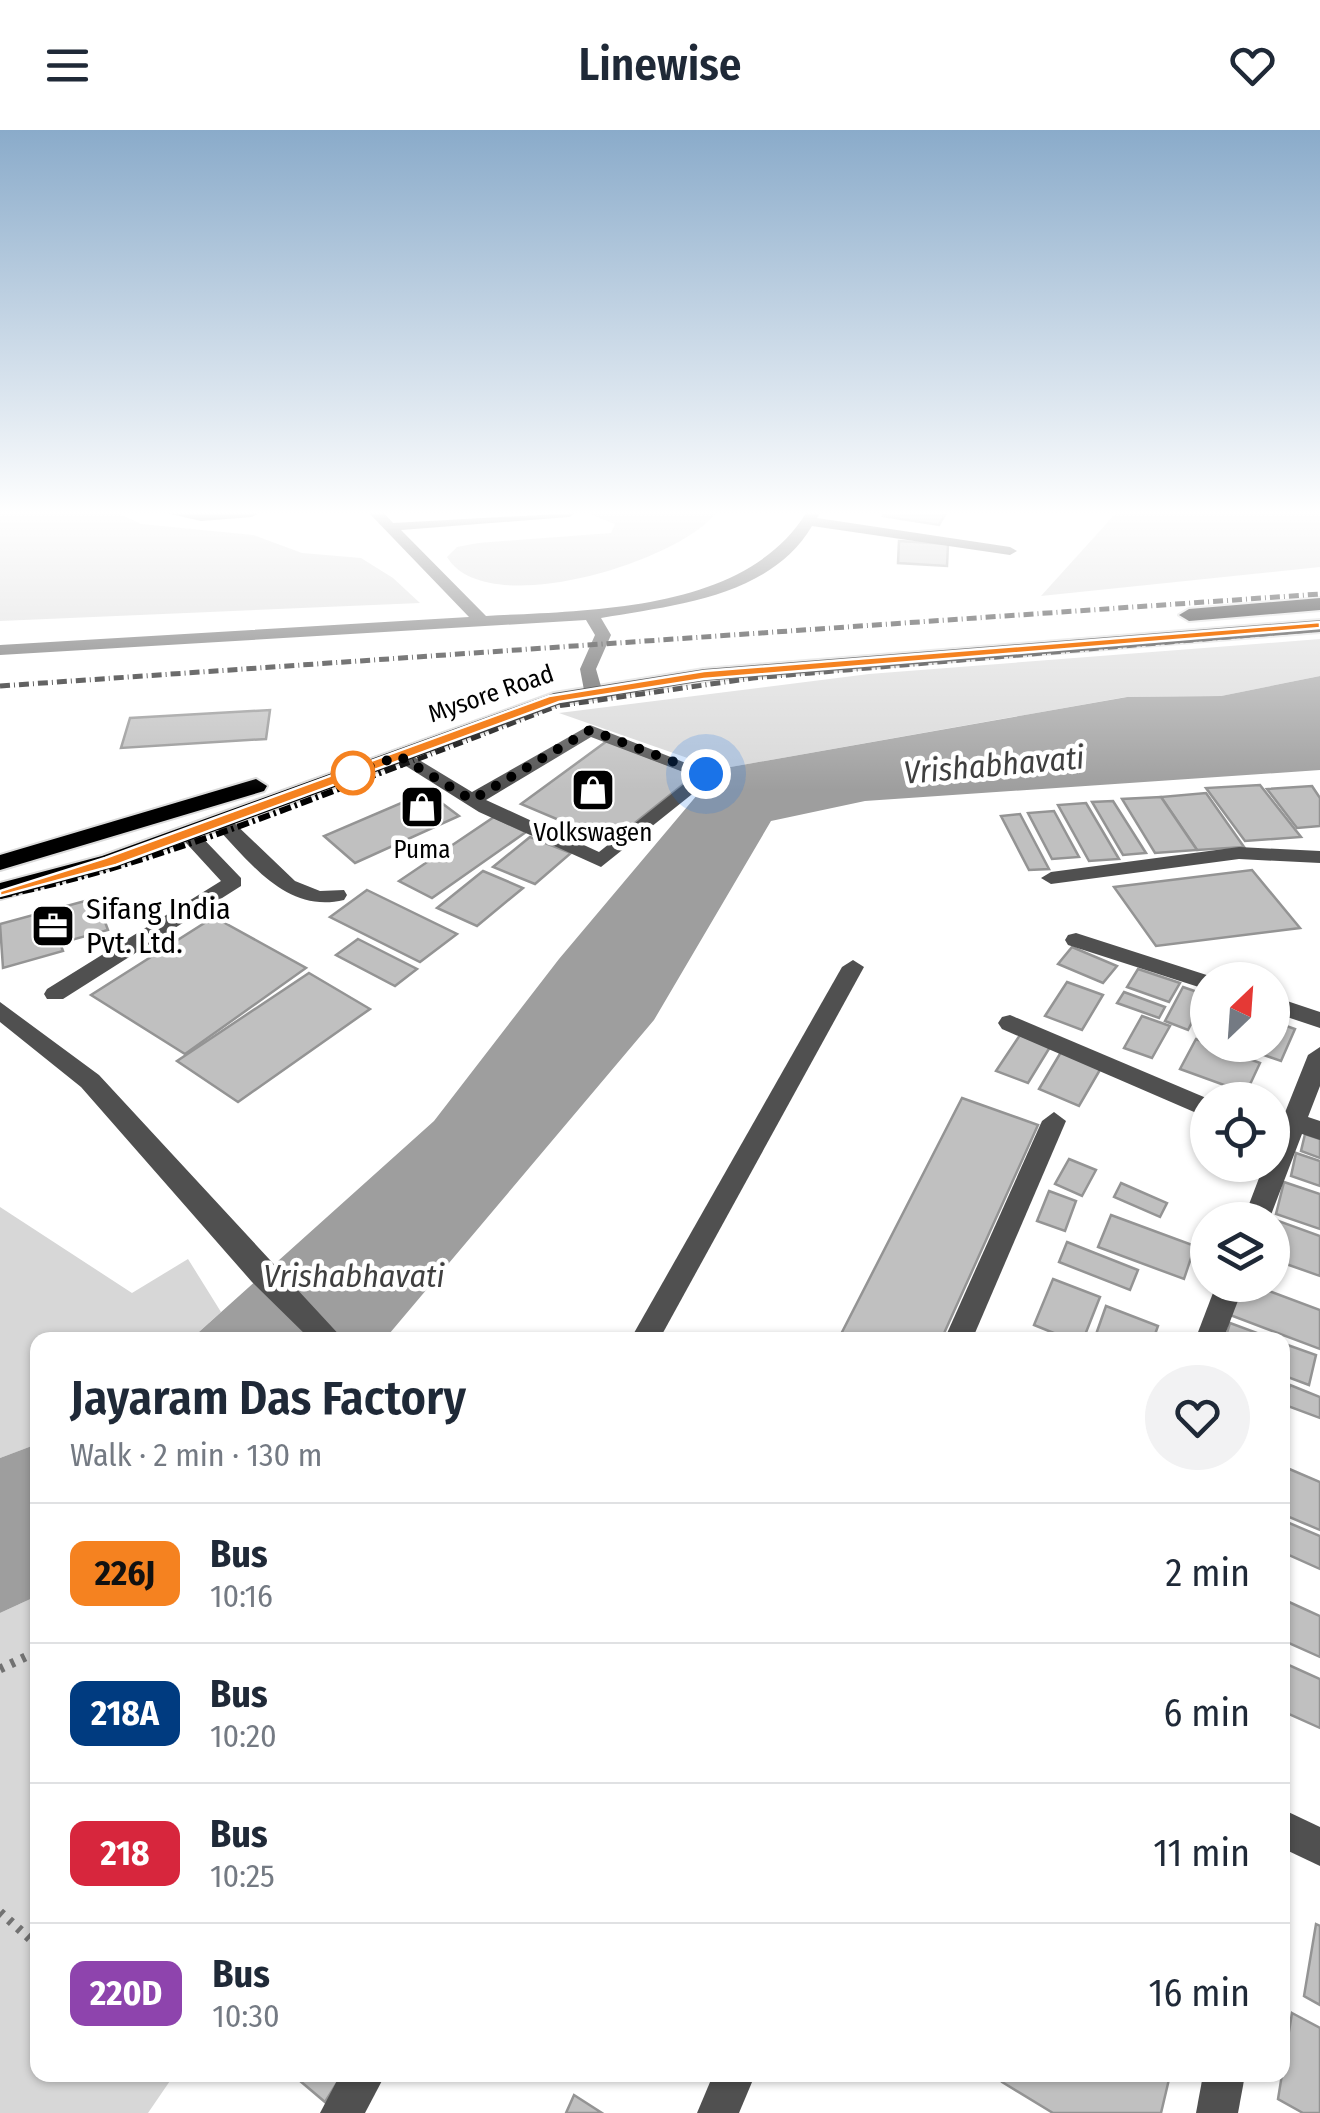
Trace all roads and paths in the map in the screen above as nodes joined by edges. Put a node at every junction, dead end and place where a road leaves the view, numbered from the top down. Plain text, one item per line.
1 (466, 606) edge
2 (633, 606) edge
3 (1305, 606) edge
4 (591, 614) junction
5 (480, 620) junction
6 (1320, 626) edge
7 (0, 650) edge
8 (591, 679) junction
9 (391, 759) junction
10 (417, 783) dead end
11 (472, 800) junction
12 (222, 821) junction
13 (187, 833) junction
14 (1320, 857) edge
15 (0, 863) edge
16 (1051, 878) dead end
17 (0, 891) edge
18 (337, 895) dead end
19 (1076, 940) dead end
20 (852, 967) dead end
21 (1190, 977) edge
22 (55, 994) dead end
23 (0, 1010) edge
24 (1290, 1010) edge
25 (1320, 1020) edge
26 (1010, 1024) dead end
27 (1320, 1054) edge
28 (1190, 1101) edge
29 (1054, 1121) dead end
30 (1290, 1121) edge
31 (1320, 1131) edge
32 (1290, 1134) edge
33 (1224, 1302) edge
34 (322, 1332) edge
35 (648, 1332) edge
36 (962, 1332) edge
37 (1212, 1332) edge
38 (30, 1654) edge
39 (0, 1669) edge
40 (1290, 1832) edge
41 (1320, 1847) edge
42 (0, 1912) edge
43 (30, 1939) edge
44 (360, 2082) edge
45 (731, 2082) edge
46 (1223, 2082) edge
47 (341, 2113) edge
48 (718, 2113) edge
49 (1217, 2113) edge

1 - 5 street
2 - 4 street
3 - 8 highway, Mysore Road
4 - 5 street
4 - 8 street
5 - 7 street
6 - 8 highway, Mysore Road
8 - 9 highway, Mysore Road
8 - 15 highway, Mysore Road
9 - 10 street
9 - 11 street
9 - 12 highway, Mysore Road
11 - 11 street
12 - 13 highway, Mysore Road
12 - 18 street
13 - 17 highway, Mysore Road
13 - 22 street
14 - 16 street
19 - 21 street
20 - 35 street
23 - 34 street
24 - 25 street
26 - 28 street
27 - 30 street
29 - 36 street
31 - 32 street
33 - 37 street
38 - 39 path
40 - 41 street
42 - 43 path
44 - 47 street
45 - 48 street
46 - 49 street

